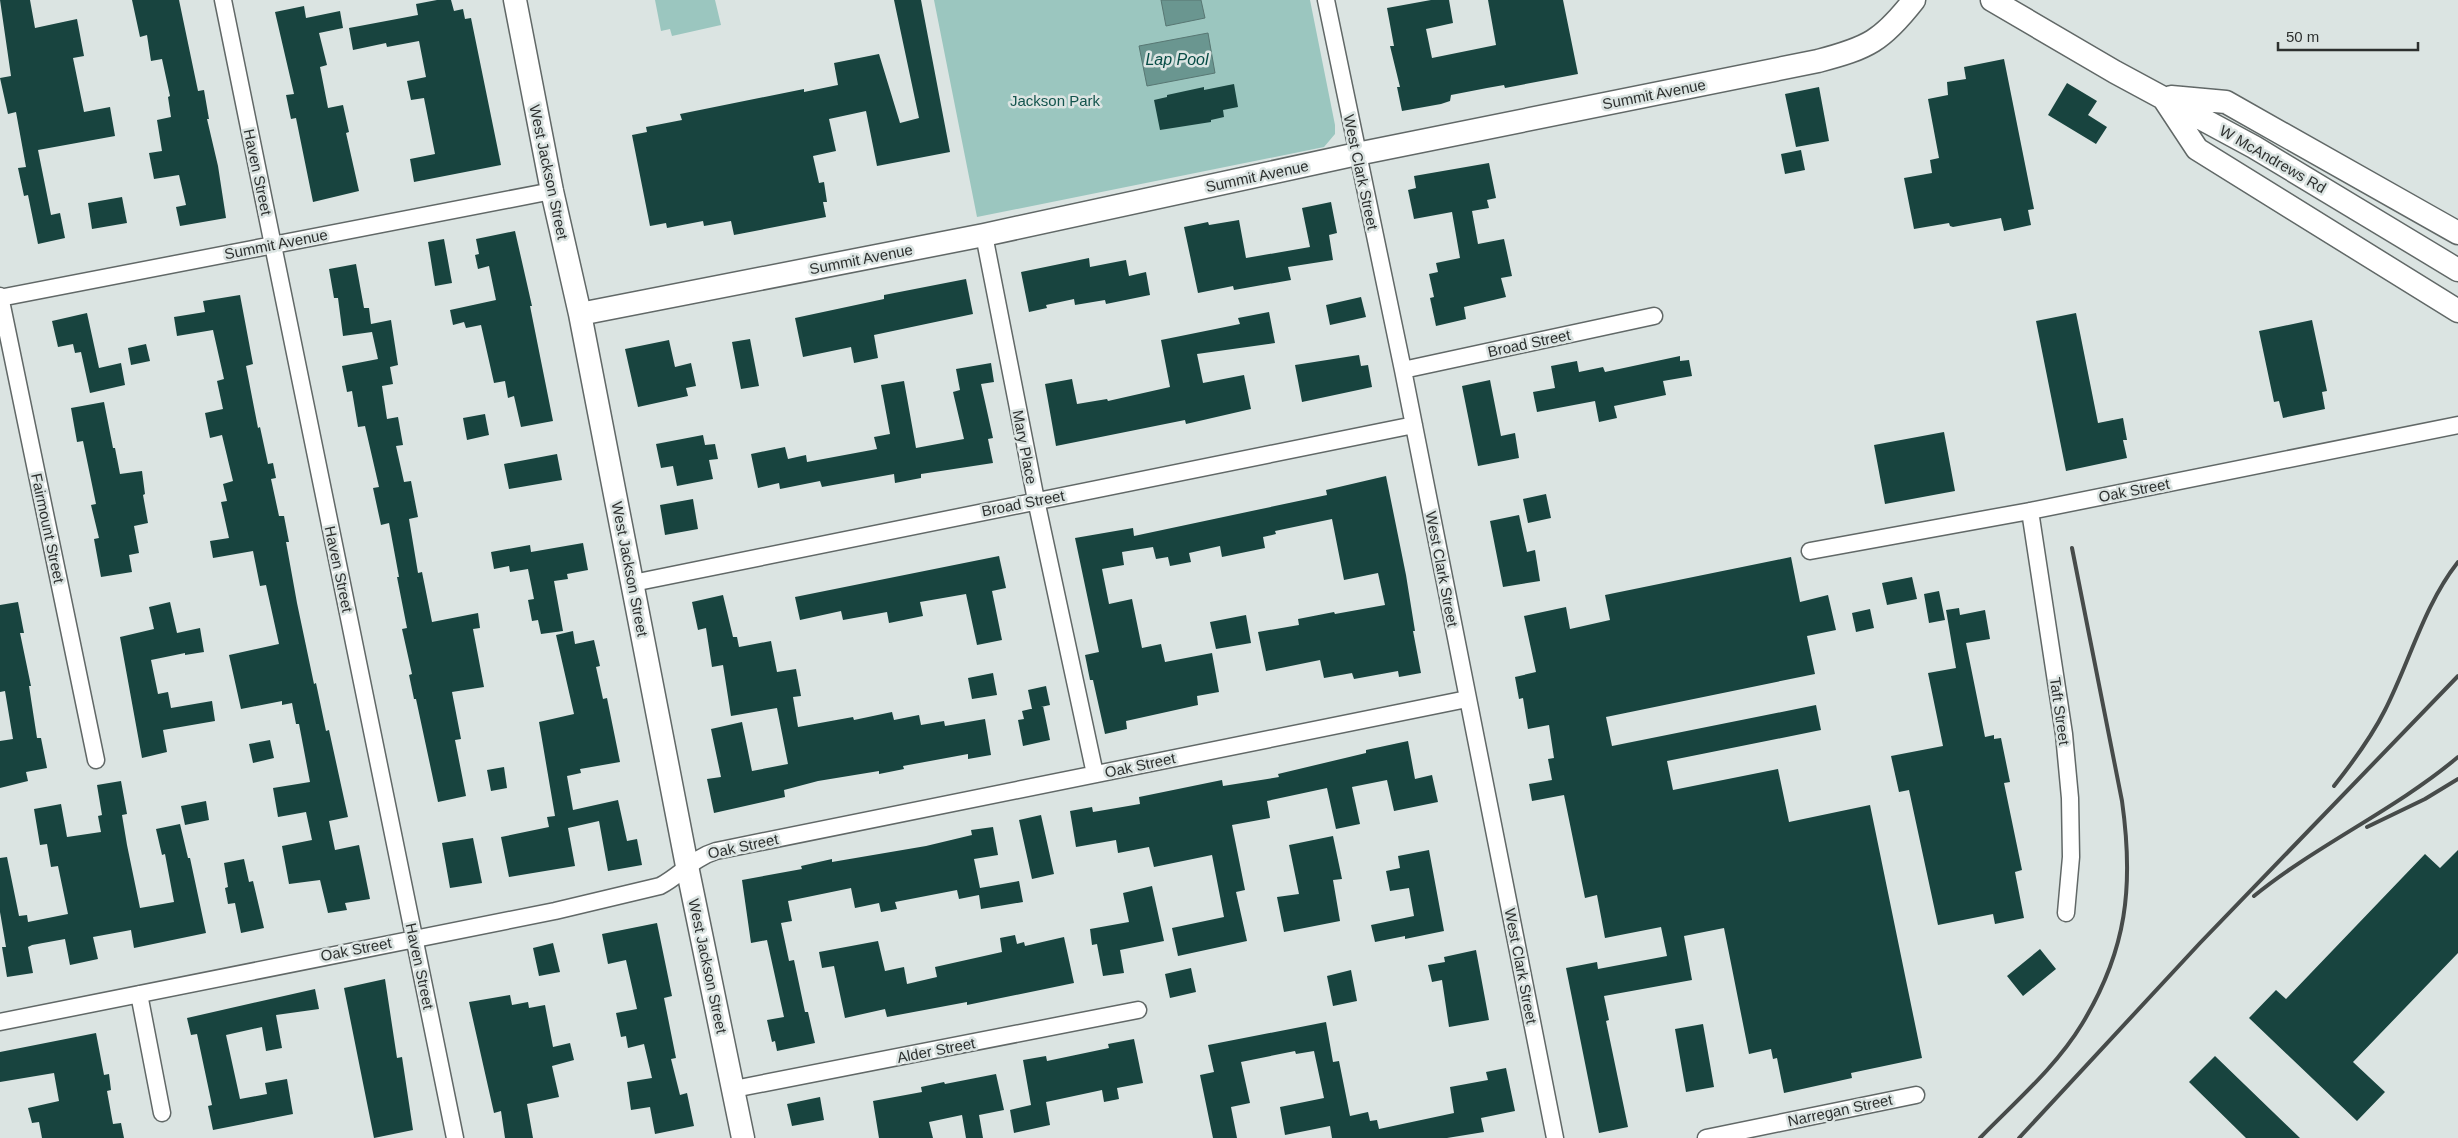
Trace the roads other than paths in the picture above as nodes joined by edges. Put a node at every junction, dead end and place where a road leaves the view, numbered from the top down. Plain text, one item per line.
1 (223, 0) edge
2 (515, 0) edge
3 (1326, 0) edge
4 (1914, 0) edge
5 (1992, 0) edge
6 (2023, 0) edge
7 (2084, 54) junction
8 (2162, 96) junction
9 (1358, 154) junction
10 (552, 191) junction
11 (2458, 233) edge
12 (984, 236) junction
13 (273, 244) junction
14 (2458, 270) edge
15 (0, 297) edge
16 (2458, 311) edge
17 (580, 314) junction
18 (1654, 316) dead end
19 (1403, 370) junction
20 (1414, 425) junction
21 (2458, 425) edge
22 (1036, 500) junction
23 (2030, 511) junction
24 (1810, 551) dead end
25 (633, 583) junction
26 (1467, 699) junction
27 (96, 760) dead end
28 (1095, 774) junction
29 (687, 866) junction
30 (2066, 913) dead end
31 (414, 938) junction
32 (140, 994) junction
33 (1138, 1010) dead end
34 (0, 1022) edge
35 (734, 1089) junction
36 (1916, 1095) dead end
37 (162, 1113) dead end
38 (455, 1138) edge
39 (743, 1138) edge
40 (1555, 1138) edge
41 (1706, 1138) edge

1 - 13 street, Haven Street
2 - 10 street, West Jackson Street
3 - 9 street, West Clark Street
4 - 9 street, Summit Avenue
5 - 7 street
6 - 7 street
7 - 8 street, W McAndrews Rd
8 - 11 street
8 - 14 street, W McAndrews Rd
8 - 16 street
9 - 12 street, Summit Avenue
9 - 19 street, West Clark Street
10 - 13 street, Summit Avenue
10 - 17 street, West Jackson Street
12 - 17 street, Summit Avenue
12 - 22 street, Mary Place
13 - 15 street, Summit Avenue
13 - 31 street, Haven Street
15 - 27 street, Fairmount Street
17 - 25 street, West Jackson Street
18 - 19 street, Broad Street
19 - 20 street, West Clark Street
20 - 22 street, Broad Street
20 - 26 street, West Clark Street
21 - 23 street, Oak Street
22 - 25 street, Broad Street
22 - 28 street, Mary Place
23 - 24 street, Oak Street
23 - 30 street, Taft Street
25 - 29 street, West Jackson Street
26 - 28 street, Oak Street
26 - 40 street, West Clark Street
28 - 29 street, Oak Street
29 - 31 street, Oak Street
29 - 35 street, West Jackson Street
31 - 32 street, Oak Street
31 - 38 street, Haven Street
32 - 34 street, Oak Street
32 - 37 street
33 - 35 street, Alder Street
35 - 39 street, West Jackson Street
36 - 41 street, Narregan Street

